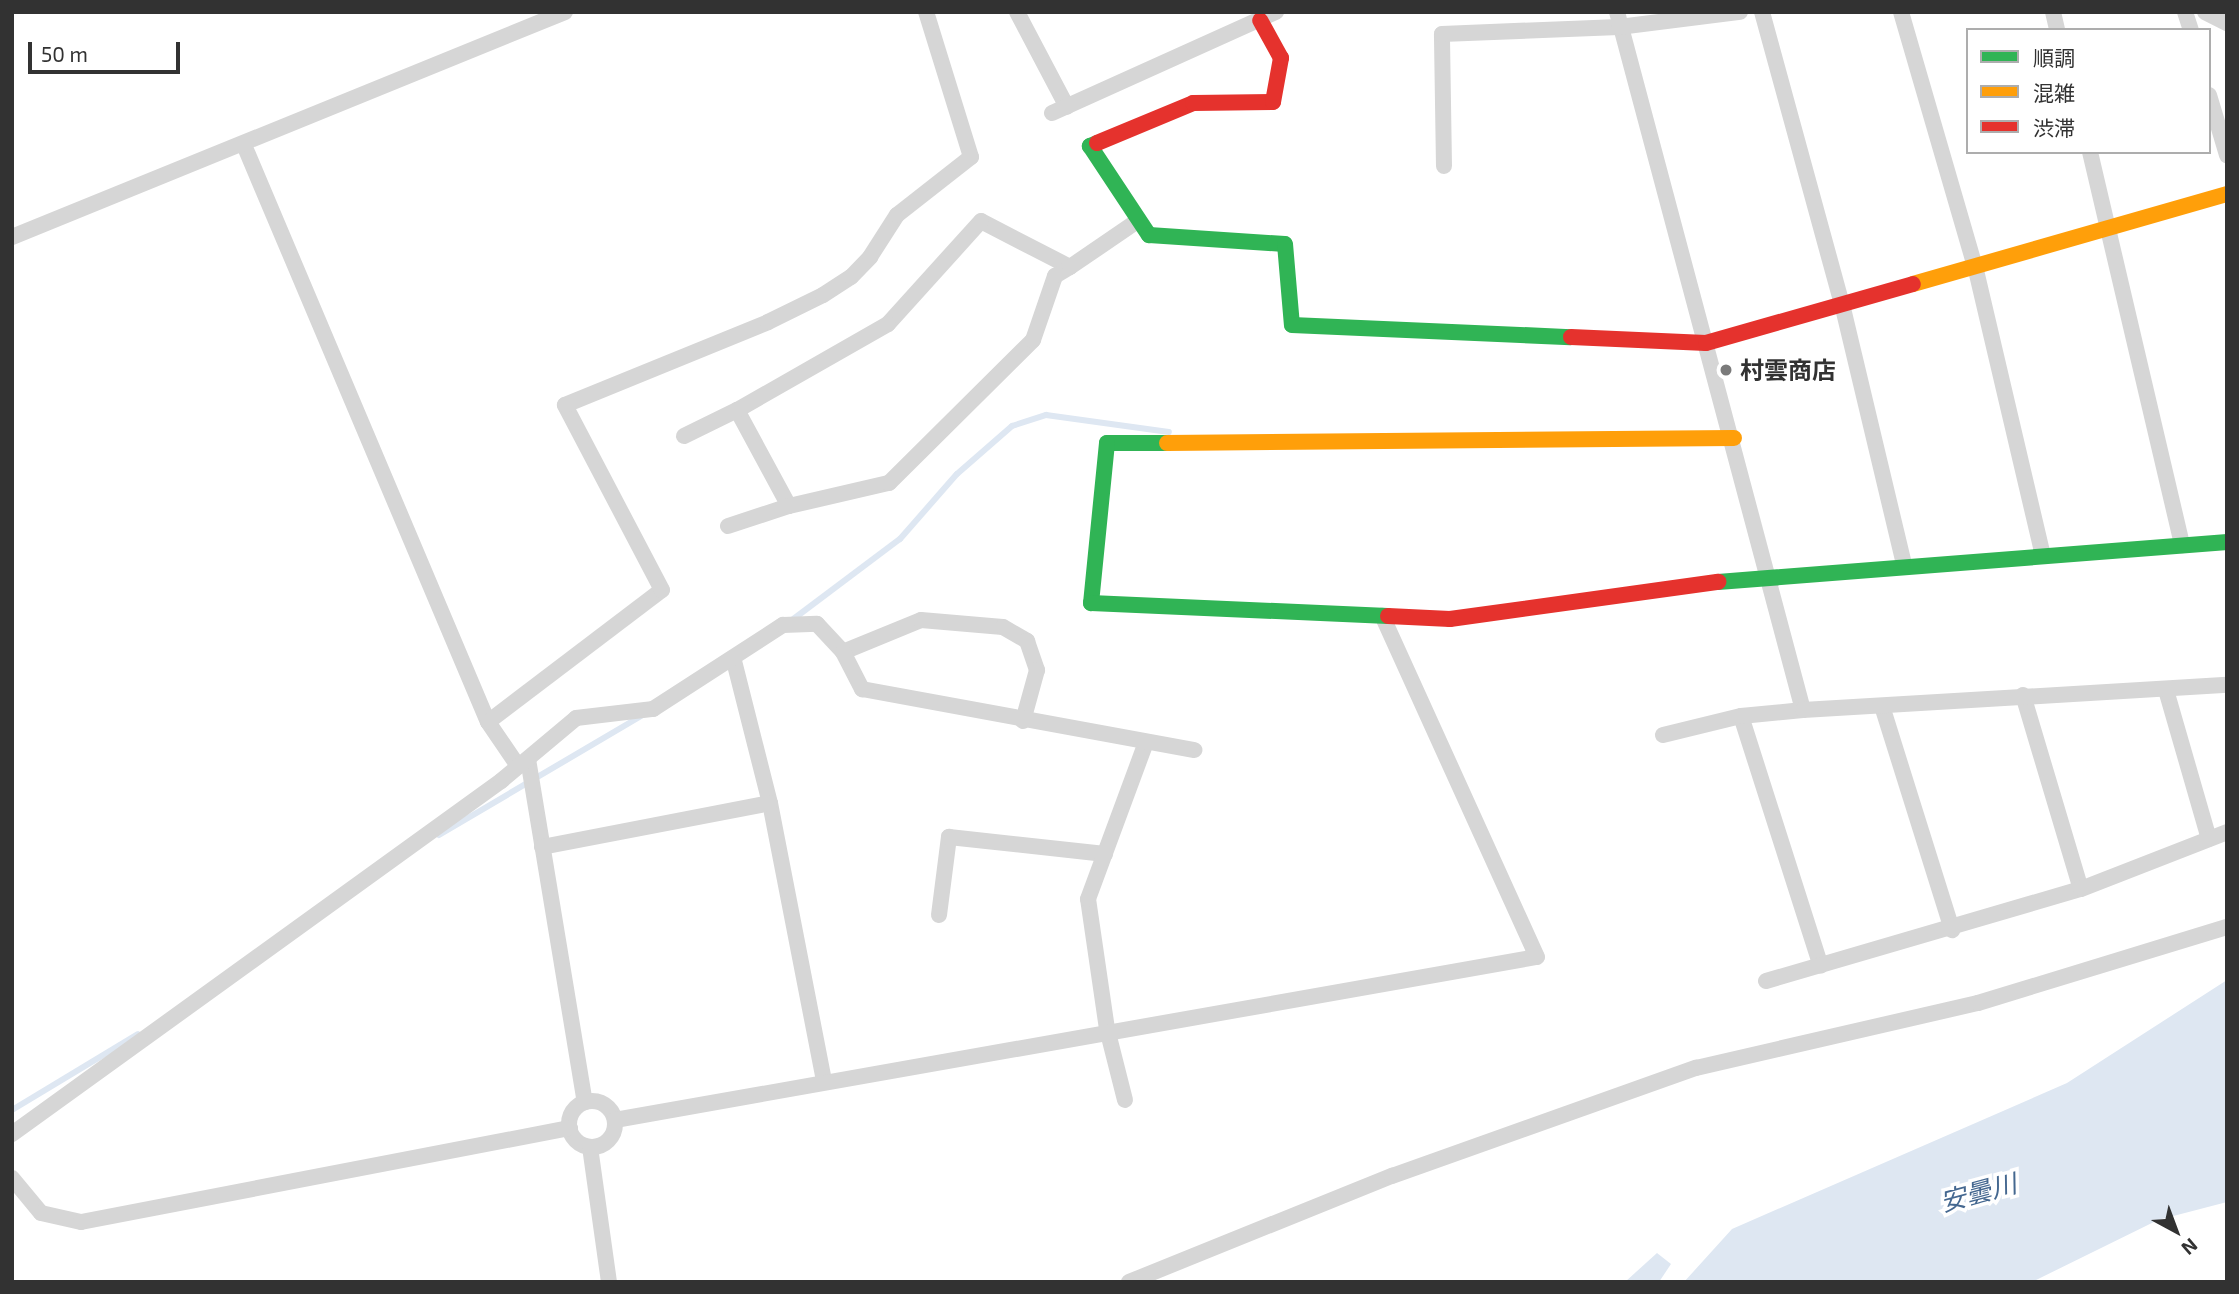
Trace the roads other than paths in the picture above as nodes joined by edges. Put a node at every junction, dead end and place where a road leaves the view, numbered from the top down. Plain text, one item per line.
1 (565, 12) edge
2 (926, 12) edge
3 (1017, 12) edge
4 (1276, 12) edge
5 (1740, 12) edge
6 (1762, 12) edge
7 (1901, 12) edge
8 (2205, 12) edge
9 (1618, 19) edge
10 (1260, 20) junction
11 (2227, 23) edge
12 (2211, 102) edge
13 (244, 145) junction
14 (2092, 154) edge
15 (2227, 155) edge
16 (1444, 166) dead end
17 (2227, 194) edge
18 (1139, 220) junction
19 (2111, 227) junction
20 (12, 237) edge
21 (1975, 266) junction
22 (1070, 267) junction
23 (1842, 304) junction
24 (1706, 343) junction
25 (737, 410) junction
26 (684, 436) dead end
27 (1734, 438) junction
28 (789, 506) junction
29 (728, 526) dead end
30 (2227, 542) edge
31 (2182, 545) junction
32 (2043, 555) junction
33 (1904, 565) junction
34 (1766, 575) junction
35 (1382, 616) junction
36 (843, 652) junction
37 (734, 661) junction
38 (2227, 685) edge
39 (2166, 690) junction
40 (2022, 695) junction
41 (1882, 706) junction
42 (1803, 710) junction
43 (1741, 716) junction
44 (1023, 721) junction
45 (488, 722) junction
46 (1663, 735) dead end
47 (1146, 742) junction
48 (1194, 750) dead end
49 (523, 762) junction
50 (770, 803) junction
51 (2227, 832) edge
52 (2209, 839) junction
53 (542, 847) junction
54 (1105, 853) junction
55 (2081, 889) junction
56 (939, 915) dead end
57 (2227, 927) edge
58 (1952, 930) junction
59 (1821, 966) junction
60 (1766, 981) dead end
61 (1107, 1029) junction
62 (824, 1081) junction
63 (1125, 1100) dead end
64 (585, 1102) junction
65 (615, 1120) junction
66 (570, 1128) junction
67 (12, 1134) edge
68 (590, 1147) junction
69 (12, 1178) edge
70 (609, 1282) edge
71 (1129, 1282) edge

1 - 13 street
2 - 45 street
3 - 10 street
4 - 10 street
5 - 9 street
6 - 23 street
7 - 21 street
8 - 11 street
9 - 16 street
9 - 24 street
10 - 18 street
12 - 15 street
13 - 20 street
13 - 45 street
14 - 19 street
17 - 19 street
18 - 22 street
18 - 24 street
19 - 21 street
19 - 31 street
21 - 23 street
21 - 32 street
22 - 25 street
22 - 28 street
23 - 24 street
23 - 33 street
24 - 27 street
25 - 26 street
25 - 28 street
27 - 34 street
27 - 35 street
28 - 29 street
30 - 31 street
31 - 32 street
32 - 33 street
33 - 34 street
34 - 35 street
34 - 42 street
35 - 61 street
36 - 37 street
36 - 44 street
36 - 44 street
37 - 49 street
37 - 50 street
38 - 39 street
39 - 40 street
39 - 52 street
40 - 41 street
40 - 55 street
41 - 42 street
41 - 58 street
42 - 43 street
43 - 46 street
43 - 59 street
44 - 47 street
45 - 49 street
47 - 48 street
47 - 54 street
49 - 53 street
49 - 67 street
50 - 53 street
50 - 62 street
51 - 52 street
52 - 55 street
53 - 64 street
54 - 56 street
54 - 61 street
55 - 58 street
57 - 71 street
58 - 59 street
59 - 60 street
61 - 62 street
61 - 63 street
62 - 65 street
64 - 65 street
64 - 66 street
65 - 68 street
66 - 68 street
66 - 69 street
68 - 70 street

